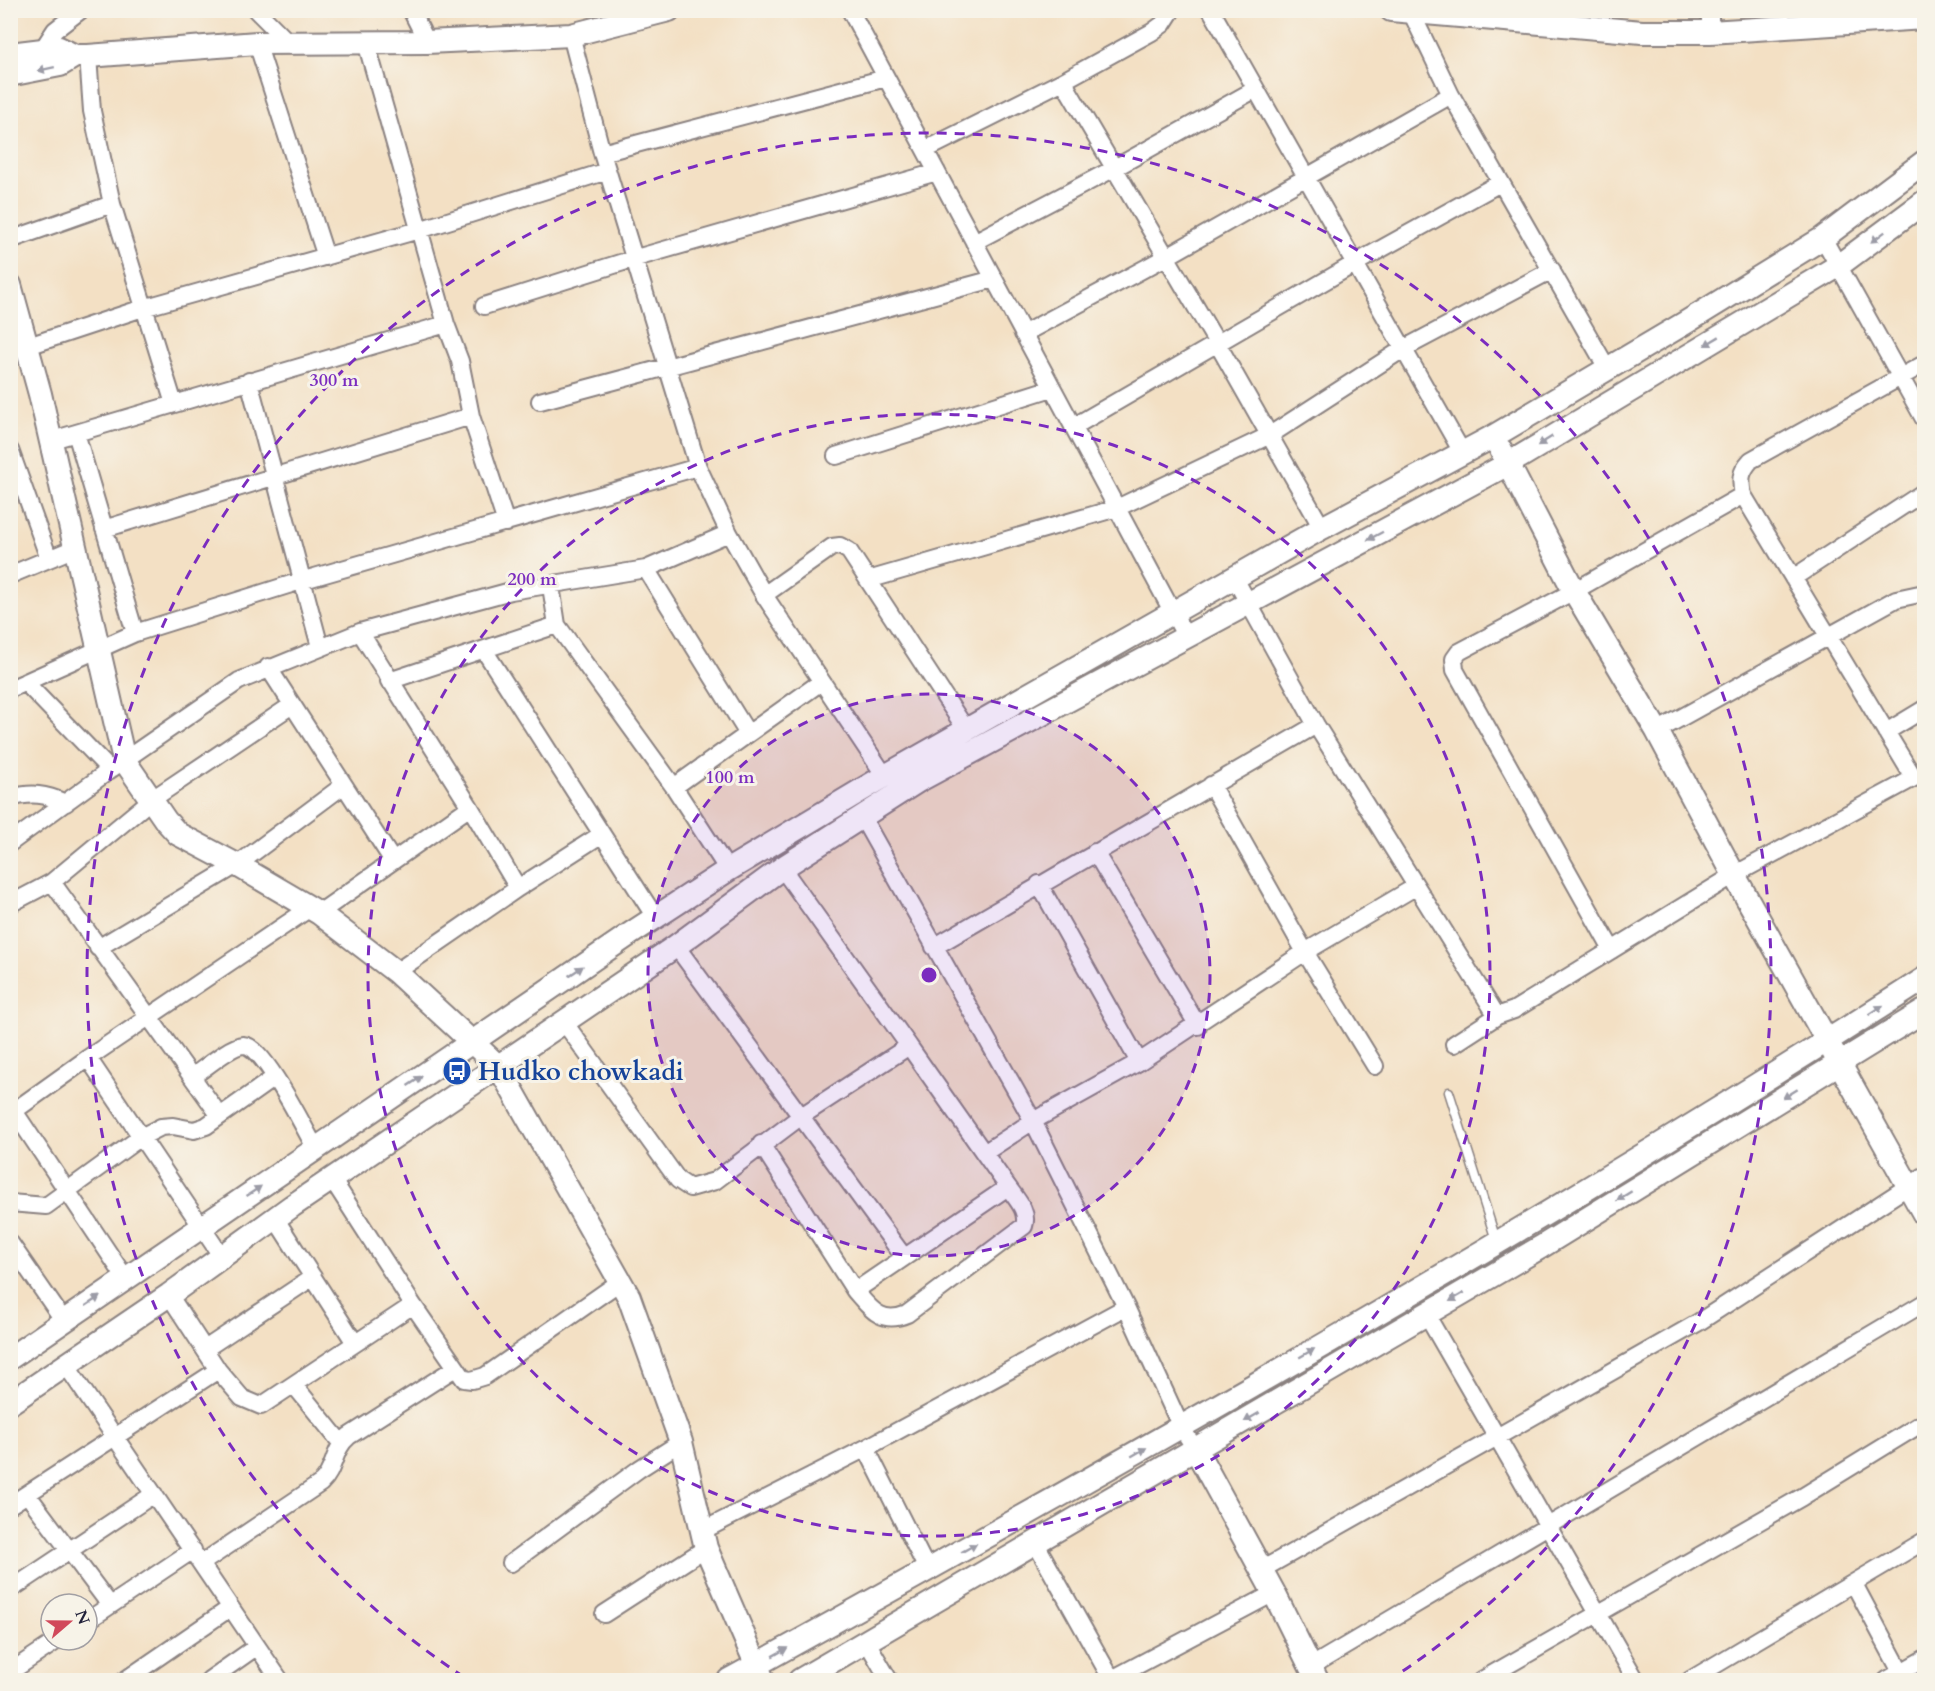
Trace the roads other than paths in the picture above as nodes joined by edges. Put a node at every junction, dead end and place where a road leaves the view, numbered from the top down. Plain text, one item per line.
1 (81, 10) edge
2 (256, 10) edge
3 (411, 10) edge
4 (669, 10) edge
5 (850, 10) edge
6 (1172, 10) edge
7 (1211, 10) edge
8 (1401, 11) edge
9 (1474, 15) edge
10 (612, 18) edge
11 (1924, 18) edge
12 (1710, 21) edge
13 (571, 35) junction
14 (288, 42) junction
15 (366, 42) junction
16 (427, 42) junction
17 (257, 43) junction
18 (42, 50) junction
19 (81, 56) junction
20 (11, 67) edge
21 (886, 78) junction
22 (1063, 81) junction
23 (1254, 90) junction
24 (1451, 95) junction
25 (925, 150) junction
26 (602, 153) junction
27 (1924, 162) edge
28 (1113, 169) junction
29 (607, 171) junction
30 (937, 172) junction
31 (1304, 178) junction
32 (1500, 183) junction
33 (1924, 202) edge
34 (112, 204) junction
35 (419, 230) junction
36 (1823, 238) junction
37 (10, 240) edge
38 (974, 242) junction
39 (326, 257) junction
40 (1166, 257) junction
41 (636, 258) junction
42 (1353, 264) junction
43 (1838, 266) junction
44 (1552, 270) junction
45 (994, 279) junction
46 (10, 285) edge
47 (484, 306) dead end
48 (143, 308) junction
49 (446, 324) junction
50 (1023, 334) junction
51 (1217, 343) junction
52 (19, 349) edge
53 (1404, 349) junction
54 (1924, 364) edge
55 (668, 368) junction
56 (1607, 368) junction
57 (1899, 378) junction
58 (249, 381) junction
59 (1052, 388) junction
60 (540, 401) dead end
61 (174, 404) junction
62 (471, 416) junction
63 (1924, 419) edge
64 (1073, 427) junction
65 (76, 433) junction
66 (1270, 435) junction
67 (1494, 436) junction
68 (49, 441) junction
69 (10, 450) edge
70 (1462, 452) junction
71 (836, 456) dead end
72 (1508, 464) junction
73 (698, 467) junction
74 (14, 472) edge
75 (277, 476) junction
76 (1924, 492) edge
77 (1743, 495) junction
78 (1117, 508) junction
79 (506, 523) junction
80 (1322, 528) junction
81 (104, 529) junction
82 (729, 533) junction
83 (75, 548) junction
84 (49, 559) junction
85 (646, 570) junction
86 (10, 575) edge
87 (1234, 577) junction
88 (1793, 578) junction
89 (304, 580) junction
90 (868, 580) junction
91 (551, 586) junction
92 (1574, 591) junction
93 (1924, 593) edge
94 (764, 595) junction
95 (1249, 606) junction
96 (1172, 612) junction
97 (557, 625) junction
98 (360, 632) junction
99 (135, 633) junction
100 (1828, 638) junction
101 (1187, 639) junction
102 (100, 647) junction
103 (320, 647) junction
104 (484, 650) junction
105 (268, 667) junction
106 (389, 681) junction
107 (821, 682) junction
108 (18, 686) edge
109 (292, 705) junction
110 (1924, 709) edge
111 (1316, 725) junction
112 (967, 731) junction
113 (1656, 731) junction
114 (1886, 732) junction
115 (748, 734) junction
116 (117, 765) junction
117 (885, 776) junction
118 (344, 785) junction
119 (1211, 785) junction
120 (674, 787) junction
121 (10, 798) edge
122 (151, 800) junction
123 (66, 803) junction
124 (470, 807) junction
125 (862, 817) junction
126 (602, 834) junction
127 (10, 843) edge
128 (1095, 852) junction
129 (393, 861) junction
130 (237, 864) junction
131 (782, 868) junction
132 (728, 870) junction
133 (1734, 875) junction
134 (52, 882) junction
135 (1040, 884) junction
136 (1415, 887) junction
137 (518, 888) junction
138 (10, 904) edge
139 (314, 910) junction
140 (655, 917) junction
141 (676, 946) junction
142 (934, 946) junction
143 (99, 948) junction
144 (1612, 950) junction
145 (1305, 952) junction
146 (396, 972) junction
147 (1924, 979) edge
148 (1924, 1011) edge
149 (1497, 1017) junction
150 (147, 1018) junction
151 (564, 1022) junction
152 (1197, 1026) junction
153 (473, 1041) junction
154 (1828, 1042) junction
155 (1454, 1044) dead end
156 (909, 1046) junction
157 (88, 1058) junction
158 (1139, 1062) junction
159 (1840, 1064) junction
160 (499, 1066) junction
161 (1375, 1066) dead end
162 (192, 1077) junction
163 (275, 1077) junction
164 (1449, 1092) dead end
165 (12, 1110) edge
166 (220, 1116) junction
167 (800, 1117) junction
168 (1033, 1121) junction
169 (141, 1137) junction
170 (761, 1144) junction
171 (316, 1149) junction
172 (984, 1153) junction
173 (333, 1179) junction
174 (1917, 1181) edge
175 (1008, 1187) junction
176 (68, 1191) junction
177 (10, 1203) edge
178 (1924, 1214) edge
179 (275, 1218) junction
180 (202, 1227) junction
181 (1497, 1243) junction
182 (12, 1249) edge
183 (222, 1257) junction
184 (904, 1257) junction
185 (313, 1277) junction
186 (126, 1279) junction
187 (621, 1281) junction
188 (855, 1291) junction
189 (169, 1295) junction
190 (1924, 1303) edge
191 (413, 1305) junction
192 (1126, 1307) junction
193 (1426, 1314) junction
194 (64, 1321) junction
195 (355, 1342) junction
196 (205, 1349) junction
197 (10, 1358) edge
198 (66, 1365) junction
199 (455, 1368) junction
200 (219, 1370) junction
201 (294, 1385) junction
202 (10, 1403) edge
203 (1924, 1422) edge
204 (1181, 1427) junction
205 (114, 1437) junction
206 (1497, 1437) junction
207 (681, 1442) junction
208 (341, 1443) junction
209 (866, 1448) junction
210 (1196, 1450) junction
211 (27, 1494) junction
212 (154, 1494) junction
213 (10, 1505) edge
214 (1548, 1527) junction
215 (704, 1540) junction
216 (1924, 1542) edge
217 (1036, 1544) junction
218 (70, 1550) junction
219 (197, 1556) junction
220 (511, 1563) dead end
221 (928, 1570) junction
222 (1261, 1570) junction
223 (1854, 1584) junction
224 (10, 1590) edge
225 (1274, 1593) junction
226 (110, 1605) junction
227 (230, 1608) junction
228 (99, 1613) edge
229 (604, 1614) dead end
230 (1598, 1614) junction
231 (867, 1642) junction
232 (256, 1647) junction
233 (40, 1652) edge
234 (1924, 1659) edge
235 (10, 1672) edge
236 (759, 1673) edge
237 (1314, 1674) edge
238 (1894, 1676) edge
239 (125, 1680) edge
240 (209, 1680) edge
241 (280, 1680) edge
242 (729, 1680) edge
243 (800, 1680) edge
244 (890, 1680) edge
245 (1111, 1680) edge
246 (1482, 1680) edge
247 (1636, 1680) edge
248 (1690, 1680) edge

1 - 18 street
2 - 14 street
3 - 16 street
4 - 10 street
5 - 21 street
6 - 22 street
7 - 23 street
8 - 9 street
8 - 24 street
9 - 12 street
10 - 13 street
11 - 12 street
13 - 16 street
13 - 26 street
14 - 15 street
14 - 17 street
15 - 16 street
15 - 35 street
17 - 19 street
17 - 39 street
18 - 19 street
18 - 20 street
19 -> 20 street
19 - 34 street
21 - 25 street
21 - 26 street
22 - 25 street
22 - 28 street
23 - 28 street
23 - 31 street
24 - 31 street
24 - 32 street
25 - 30 street
26 - 29 street
27 - 36 street
28 - 38 street
28 - 40 street
29 - 35 street
29 - 41 street
30 - 38 street
30 - 41 street
31 - 40 street
31 - 42 street
32 - 42 street
32 - 44 street
33 -> 43 street
34 - 37 street
34 - 48 street
35 - 39 street
35 - 49 street
36 - 43 street
36 - 56 street
38 - 45 street
39 - 48 street
40 - 50 street
40 - 51 street
41 - 47 street
41 - 55 street
42 - 51 street
42 - 53 street
43 - 57 street
43 -> 72 street
44 - 53 street
44 - 56 street
45 - 50 street
45 - 55 street
46 - 52 street
48 - 52 street
48 - 61 street
49 - 58 street
49 - 62 street
50 - 59 street
51 - 64 street
51 - 66 street
52 - 68 street
53 - 66 street
53 - 70 street
54 - 57 street
55 - 60 street
55 - 73 street
56 - 67 street
57 - 63 street
57 - 77 street
58 - 61 street
58 - 75 street
59 - 64 street
59 - 71 street
61 - 65 street
62 - 75 street
62 - 79 street
64 - 78 street
65 - 68 street
65 - 81 street
66 - 78 street
66 - 80 street
67 - 70 street
67 - 72 street
68 - 83 street
69 - 74 street
70 - 80 street
72 - 92 street
72 -> 95 street
73 - 79 street
73 - 82 street
74 - 84 street
75 - 81 street
75 - 89 street
76 - 88 street
77 - 88 street
77 - 92 street
78 - 90 street
78 - 96 street
79 - 89 street
80 - 87 street
81 - 99 street
82 - 85 street
82 - 94 street
83 - 84 street
83 - 102 street
84 - 86 street
85 - 91 street
85 - 115 street
87 - 95 street
87 - 96 street
88 - 100 street
89 - 99 street
89 - 103 street
90 - 94 street
90 - 112 street
91 - 97 street
91 - 98 street
92 - 113 street
92 - 144 street
93 - 100 street
94 - 107 street
95 - 101 street
95 - 111 street
96 - 101 street
96 - 112 street
97 - 104 street
97 - 120 street
98 - 103 street
98 - 106 street
99 - 102 street
100 - 113 street
100 - 114 street
101 - 125 street
102 - 108 street
102 - 116 street
103 - 105 street
104 - 106 street
104 - 126 street
105 - 109 street
105 - 116 street
106 - 124 street
107 - 115 street
107 - 117 street
108 - 116 street
109 - 118 street
109 - 122 street
110 - 114 street
111 - 119 street
111 - 136 street
112 - 117 street
113 - 133 street
114 - 133 street
115 - 120 street
116 - 122 street
116 - 123 street
117 - 132 street
118 - 129 street
118 - 130 street
119 - 128 street
119 - 145 street
120 - 132 street
121 - 123 street
122 - 130 street
122 - 134 street
123 - 127 street
124 - 129 street
124 - 137 street
125 - 131 street
125 - 142 street
126 - 137 street
126 - 140 street
128 - 135 street
128 - 152 street
129 - 139 street
130 - 139 street
130 - 143 street
131 - 141 street
131 - 156 street
132 - 140 street
133 - 144 street
133 - 154 street
134 - 138 street
134 - 143 street
135 - 142 street
135 - 158 street
136 - 145 street
136 - 149 street
137 - 146 street
139 - 146 street
139 - 150 street
153 -> 140 street
141 - 151 street
141 - 167 street
142 - 168 street
143 - 150 street
144 - 149 street
145 - 152 street
145 - 161 street
146 - 153 street
154 -> 147 street
148 - 159 street
149 - 155 street
150 - 157 street
150 - 162 street
151 - 160 street
151 - 170 street
152 - 158 street
153 - 160 street
171 -> 153 street
154 - 159 street
154 - 181 street
156 - 167 street
156 - 172 street
157 - 165 street
157 - 169 street
158 - 168 street
159 - 174 street
159 -> 193 street
160 - 173 street
160 - 187 street
162 - 163 street
162 - 166 street
163 - 166 street
163 - 171 street
164 - 181 lane
165 - 176 street
166 - 169 street
167 - 170 street
167 - 184 street
168 - 172 street
168 - 192 street
169 - 176 street
169 - 180 street
170 - 188 street
180 -> 171 street
172 - 175 street
173 - 179 street
173 - 191 street
174 - 178 street
174 - 206 street
175 - 184 street
175 - 188 street
176 - 177 street
176 - 186 street
179 - 183 street
179 - 185 street
180 - 183 street
180 - 186 street
204 -> 181 street
182 - 194 street
183 - 189 street
184 - 188 street
185 - 195 street
185 - 196 street
194 -> 186 street
187 - 199 street
187 - 207 street
189 - 196 street
189 - 198 street
190 - 214 street
191 - 195 street
191 - 199 street
192 - 204 street
192 - 209 street
193 - 206 street
193 -> 210 street
194 - 197 street
195 - 201 street
196 - 200 street
198 - 202 street
198 - 205 street
199 - 208 street
200 - 201 street
200 - 205 street
201 - 208 street
203 - 230 street
204 - 210 street
221 -> 204 street
205 - 211 street
205 - 212 street
206 - 214 street
206 - 222 street
207 - 215 street
207 - 220 street
208 - 219 street
209 - 215 street
209 - 221 street
210 - 217 street
210 - 222 street
211 - 213 street
211 - 218 street
212 - 218 street
212 - 219 street
214 - 230 street
214 - 237 street
215 - 229 street
215 - 236 street
216 - 223 street
217 - 231 street
217 - 245 street
218 - 224 street
218 - 226 street
219 - 226 street
219 - 227 street
236 -> 221 street
222 - 225 street
223 - 238 street
223 - 248 street
225 - 237 street
225 - 245 street
226 - 228 street
227 - 232 street
227 - 239 street
230 - 246 street
230 - 247 street
231 - 243 street
231 - 244 street
232 - 240 street
232 - 241 street
233 - 235 street
234 - 238 street
236 - 242 street

